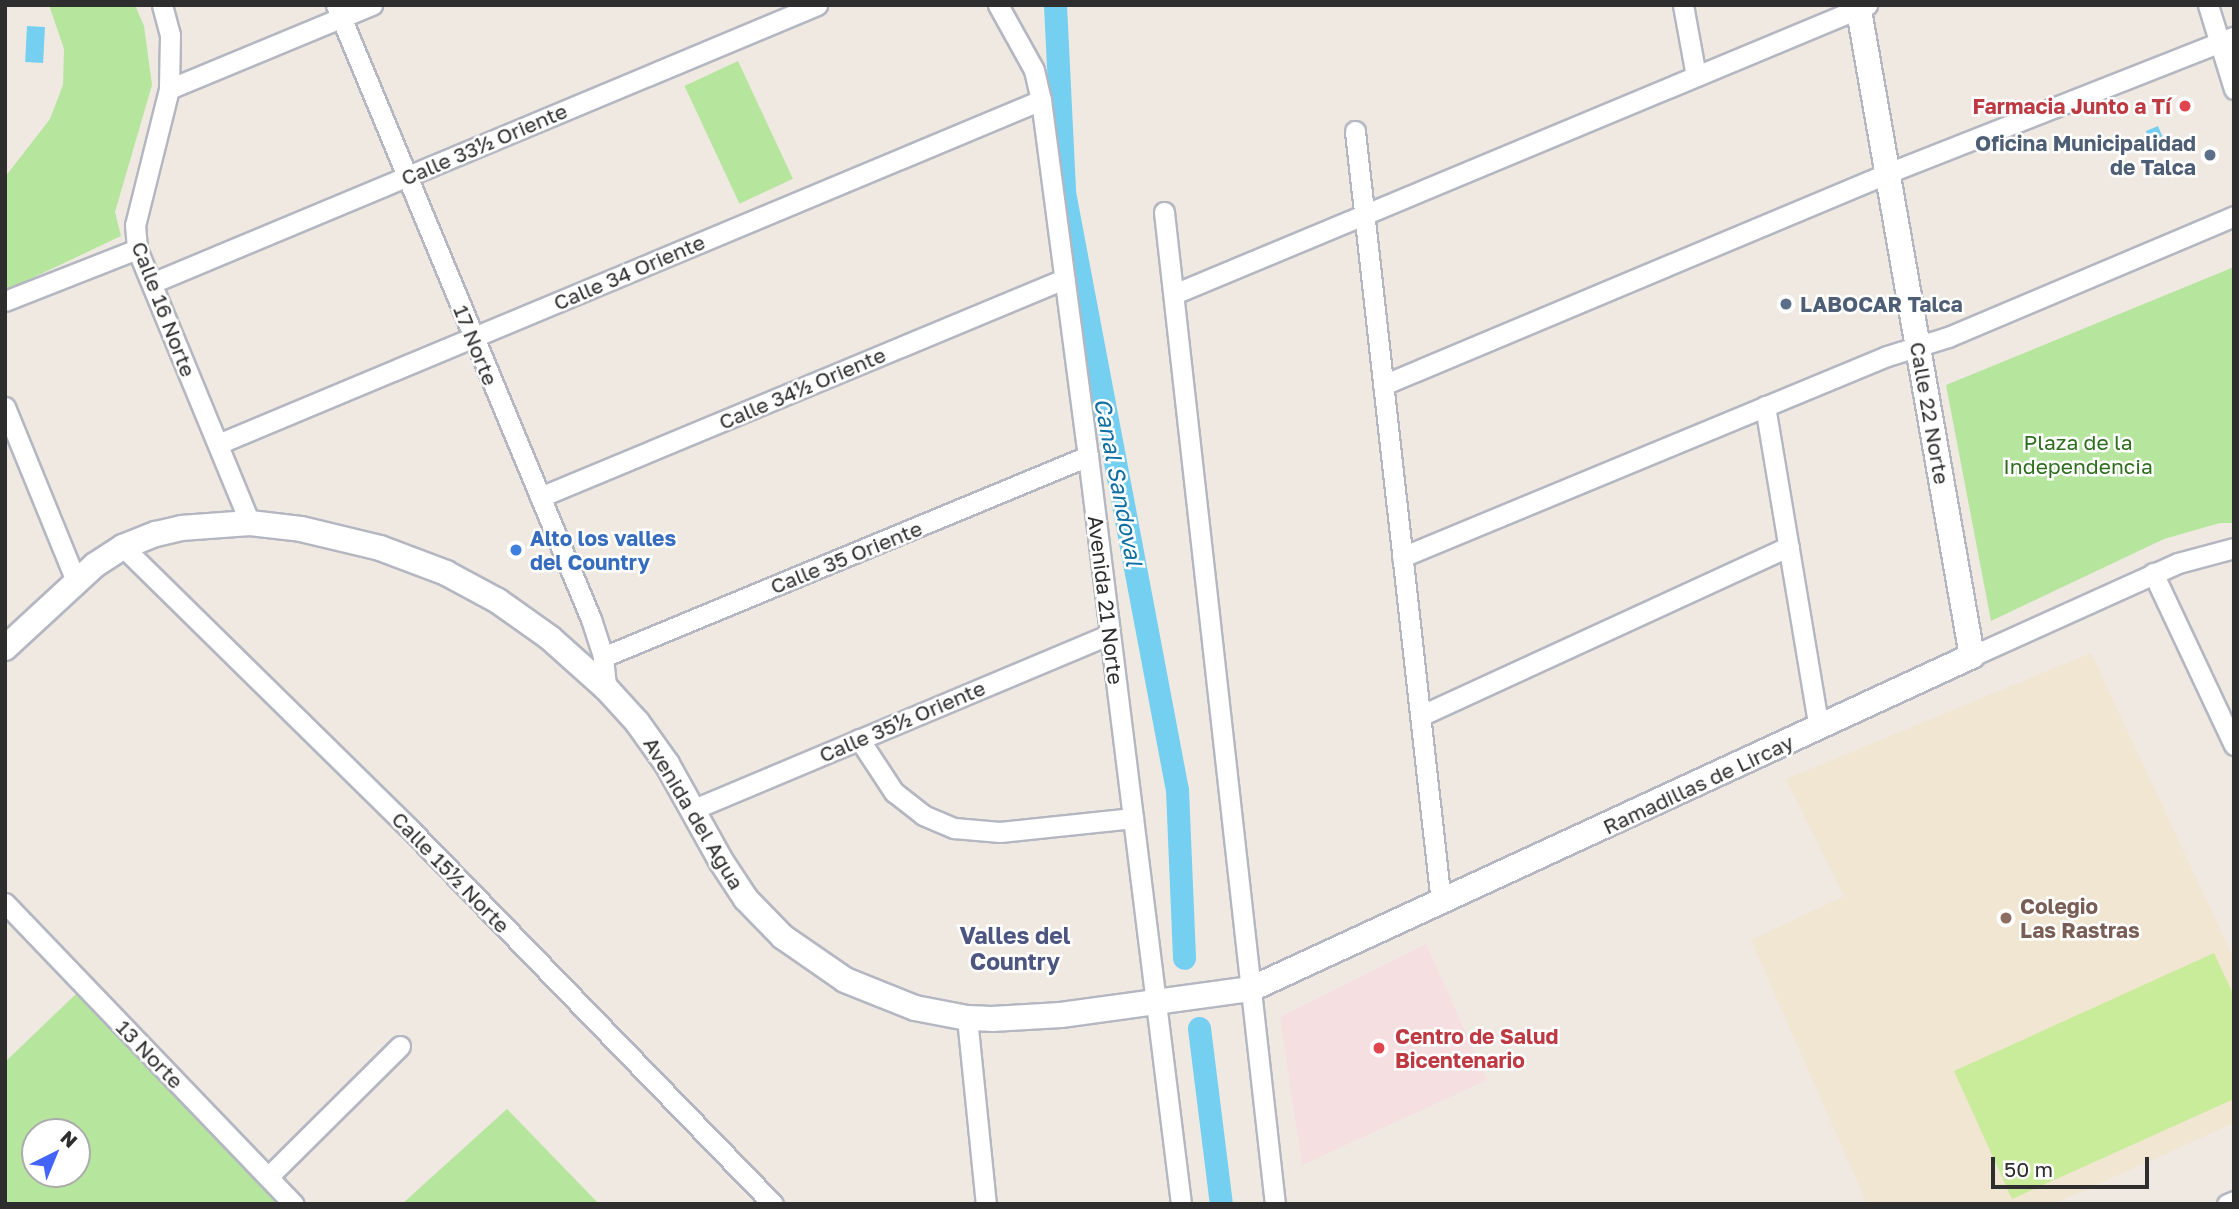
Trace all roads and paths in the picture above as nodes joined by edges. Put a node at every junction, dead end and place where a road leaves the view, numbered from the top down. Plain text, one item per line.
1 (162, 5) edge
2 (372, 5) edge
3 (817, 5) edge
4 (998, 5) edge
5 (1683, 5) edge
6 (2207, 5) edge
7 (1861, 6) edge
8 (339, 12) edge
9 (2226, 40) edge
10 (1696, 76) junction
11 (169, 89) junction
12 (2234, 89) edge
13 (1041, 100) junction
14 (1355, 131) dead end
15 (1888, 173) junction
16 (408, 176) junction
17 (1164, 212) dead end
18 (1364, 213) junction
19 (2234, 216) edge
20 (137, 249) junction
21 (1064, 279) junction
22 (152, 283) junction
23 (1174, 294) junction
24 (5, 301) edge
25 (473, 337) junction
26 (1918, 346) junction
27 (1383, 385) junction
28 (1765, 406) junction
29 (5, 407) edge
30 (218, 444) junction
31 (1088, 456) junction
32 (540, 497) junction
33 (250, 523) junction
34 (1788, 545) junction
35 (123, 547) junction
36 (2234, 548) edge
37 (1402, 557) junction
38 (2153, 573) junction
39 (76, 581) junction
40 (1110, 634) junction
41 (5, 648) edge
42 (1972, 656) junction
43 (603, 657) junction
44 (606, 688) junction
45 (1420, 716) junction
46 (1819, 728) junction
47 (859, 739) junction
48 (2234, 745) edge
49 (694, 809) junction
50 (1133, 818) junction
51 (1441, 903) junction
52 (5, 904) edge
53 (1251, 989) junction
54 (1157, 1004) junction
55 (967, 1018) junction
56 (400, 1046) dead end
57 (268, 1177) junction
58 (2234, 1201) edge
59 (294, 1204) edge
60 (773, 1204) edge
61 (986, 1204) edge
62 (1181, 1204) edge
63 (1275, 1204) edge
64 (2227, 1204) edge

1 - 11 street, Calle 16 Norte
2 - 8 street
3 - 16 street, Calle 33½ Oriente
4 - 13 street, Avenida 21 Norte
5 - 10 street
6 - 9 street
7 - 10 street
7 - 15 street, Calle 22 Norte
8 - 11 street
8 - 16 street, 17 Norte
9 - 12 street
9 - 15 street
10 - 18 street
11 - 20 street, Calle 16 Norte
13 - 21 street, Avenida 21 Norte
13 - 25 street, Calle 34 Oriente
14 - 18 street
15 - 26 street, Calle 22 Norte
15 - 27 street
16 - 22 street, Calle 33½ Oriente
16 - 25 street, 17 Norte
17 - 23 street
18 - 23 street
18 - 27 street
19 - 26 street
20 - 22 street, Calle 16 Norte
20 - 24 street
21 - 31 street, Avenida 21 Norte
21 - 32 street, Calle 34½ Oriente
22 - 30 street, Calle 16 Norte
23 - 53 street
25 - 30 street, Calle 34 Oriente
25 - 32 street, 17 Norte
26 - 28 street
26 - 42 street, Calle 22 Norte
27 - 37 street
28 - 34 street
28 - 37 street
29 - 39 street
30 - 33 street, Calle 16 Norte
31 - 40 street, Avenida 21 Norte
31 - 43 street, Calle 35 Oriente
32 - 43 street, 17 Norte
33 - 35 street, Avenida del Agua
33 - 44 street, Avenida del Agua
34 - 45 street
34 - 46 street
35 - 39 street, Avenida del Agua
35 - 60 street, Calle 15½ Norte
36 - 38 street, Ramadillas de Lircay
37 - 45 street
38 - 42 street, Ramadillas de Lircay
38 - 48 street
39 - 41 street, Avenida del Agua
40 - 47 street, Calle 35½ Oriente
40 - 50 street, Avenida 21 Norte
42 - 46 street, Ramadillas de Lircay
43 - 44 street, 17 Norte
44 - 49 street, Avenida del Agua
45 - 51 street
46 - 51 street, Ramadillas de Lircay
47 - 49 street, Calle 35½ Oriente
47 - 50 street
49 - 55 street, Avenida del Agua
50 - 54 street, Avenida 21 Norte
51 - 53 street, Ramadillas de Lircay
52 - 57 street, 13 Norte
53 - 54 street, Ramadillas de Lircay
53 - 63 street
54 - 55 street, Avenida del Agua
54 - 62 street, Avenida 21 Norte
55 - 61 street
56 - 57 street
57 - 59 street, 13 Norte
58 - 64 street

